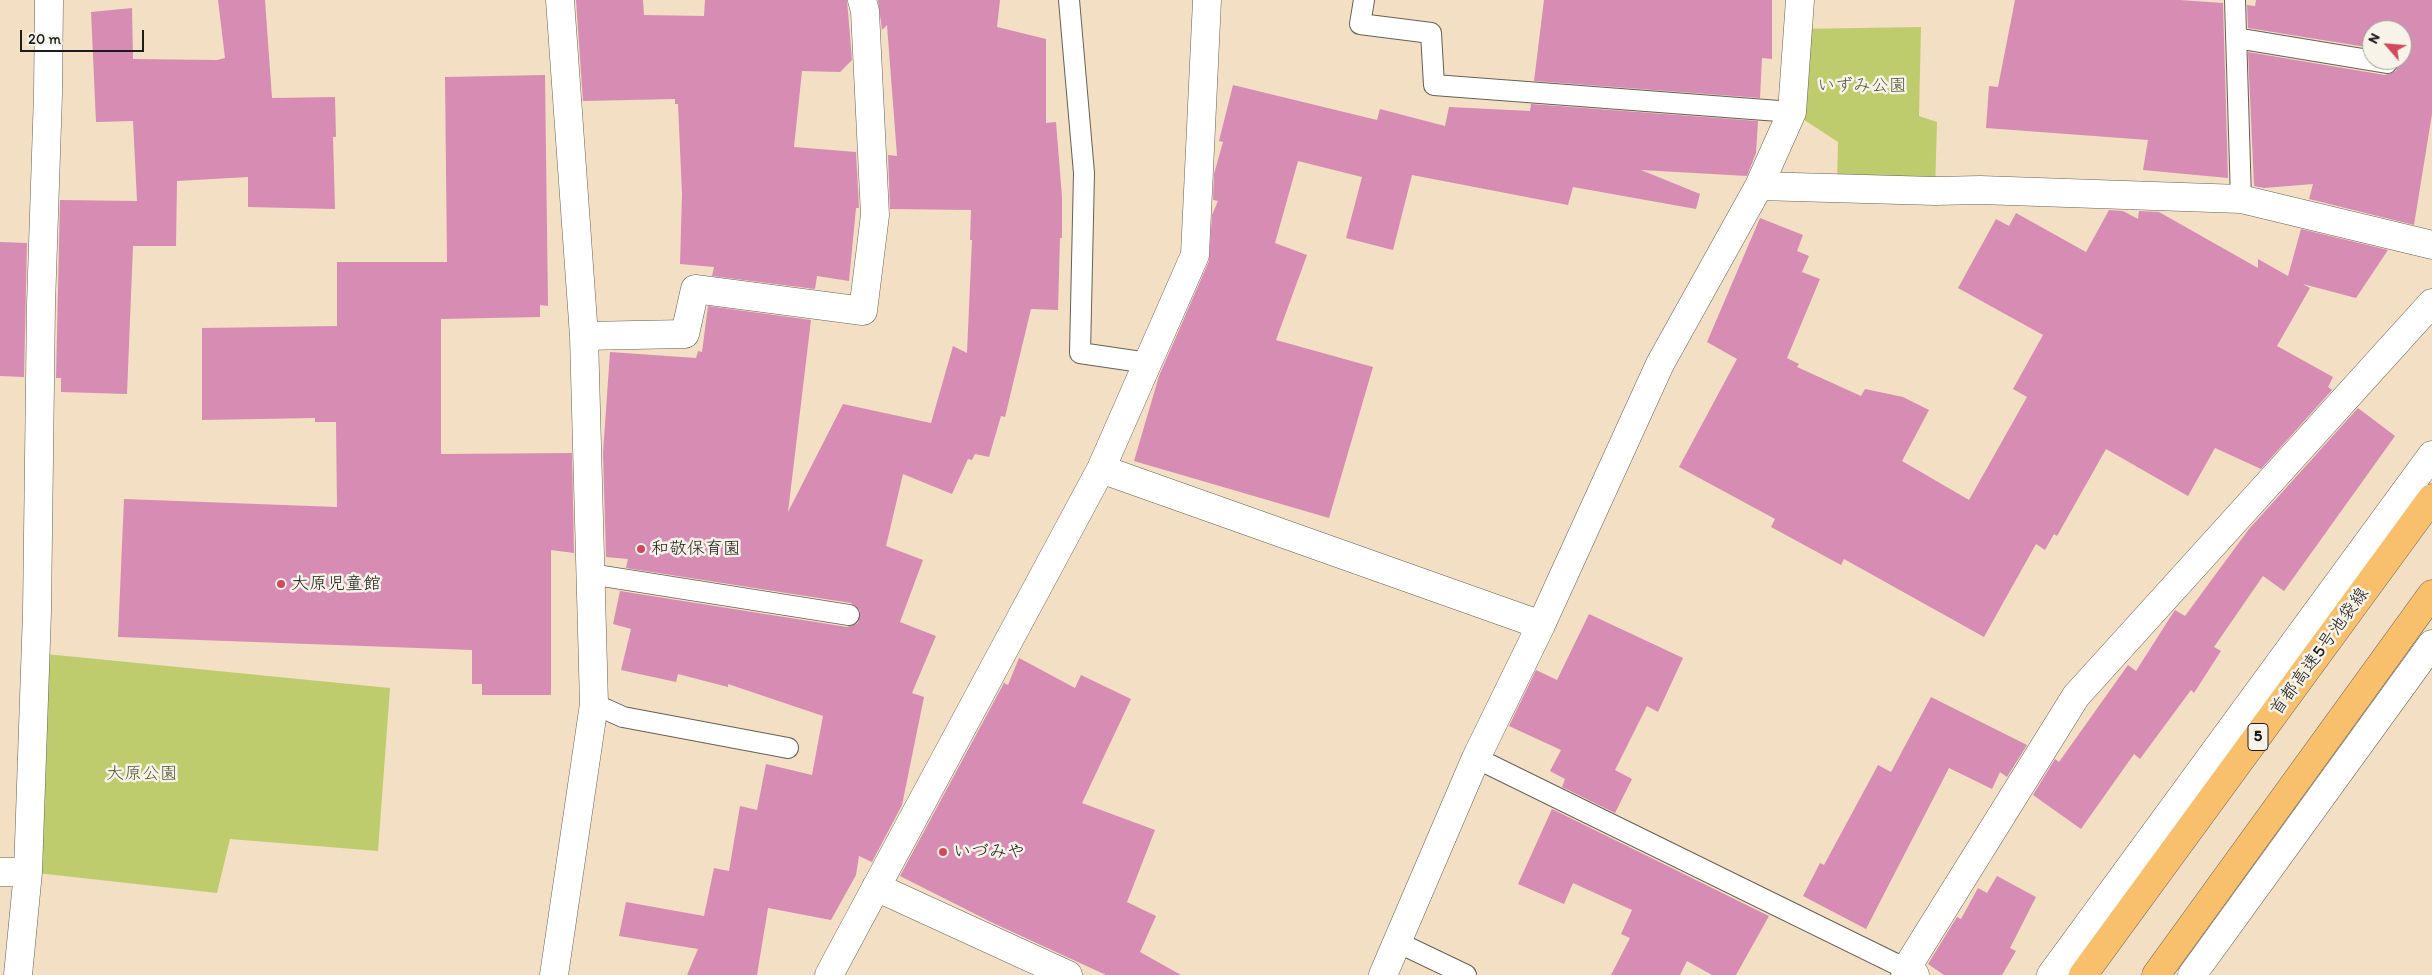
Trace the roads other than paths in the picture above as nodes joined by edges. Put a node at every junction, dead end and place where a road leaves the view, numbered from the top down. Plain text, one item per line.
1 (49, 0) edge
2 (560, 0) edge
3 (862, 0) edge
4 (1069, 0) edge
5 (1207, 0) edge
6 (1364, 0) edge
7 (1800, 0) edge
8 (2235, 0) edge
9 (2236, 38) junction
10 (2362, 59) edge
11 (1792, 112) junction
12 (1760, 186) junction
13 (2241, 199) junction
14 (2432, 245) edge
15 (2432, 303) edge
16 (584, 336) junction
17 (1148, 363) junction
18 (2432, 455) edge
19 (1101, 469) junction
20 (2432, 498) edge
21 (590, 574) junction
22 (2432, 594) edge
23 (849, 615) dead end
24 (1541, 624) junction
25 (2432, 644) edge
26 (594, 704) junction
27 (788, 748) dead end
28 (1476, 758) junction
29 (0, 872) edge
30 (28, 872) junction
31 (876, 887) junction
32 (1397, 942) junction
33 (1907, 973) edge
34 (18, 975) edge
35 (554, 975) edge
36 (829, 975) edge
37 (1068, 975) edge
38 (1382, 975) edge
39 (1466, 975) edge
40 (2052, 975) edge
41 (2083, 975) edge
42 (2156, 975) edge
43 (2192, 975) edge

1 - 30 street
2 - 16 street
3 - 16 street
4 - 17 lane
5 - 17 street
6 - 11 lane
7 - 11 street
8 - 9 lane
9 - 10 lane
9 - 13 lane
11 - 12 street
12 - 13 street
12 - 24 street
13 - 14 street
15 - 33 street
16 - 21 street
17 - 19 street
18 - 40 street
19 - 24 street
19 - 31 street
20 - 41 highway, 首都高速5号池袋線 / 5
21 - 23 lane
21 - 26 street
22 - 42 highway
24 - 28 street
25 - 43 street
26 - 27 lane
26 - 35 street
28 - 32 street
28 - 33 lane
29 - 30 street
30 - 34 street
31 - 36 street
31 - 37 street
32 - 38 street
32 - 39 lane

